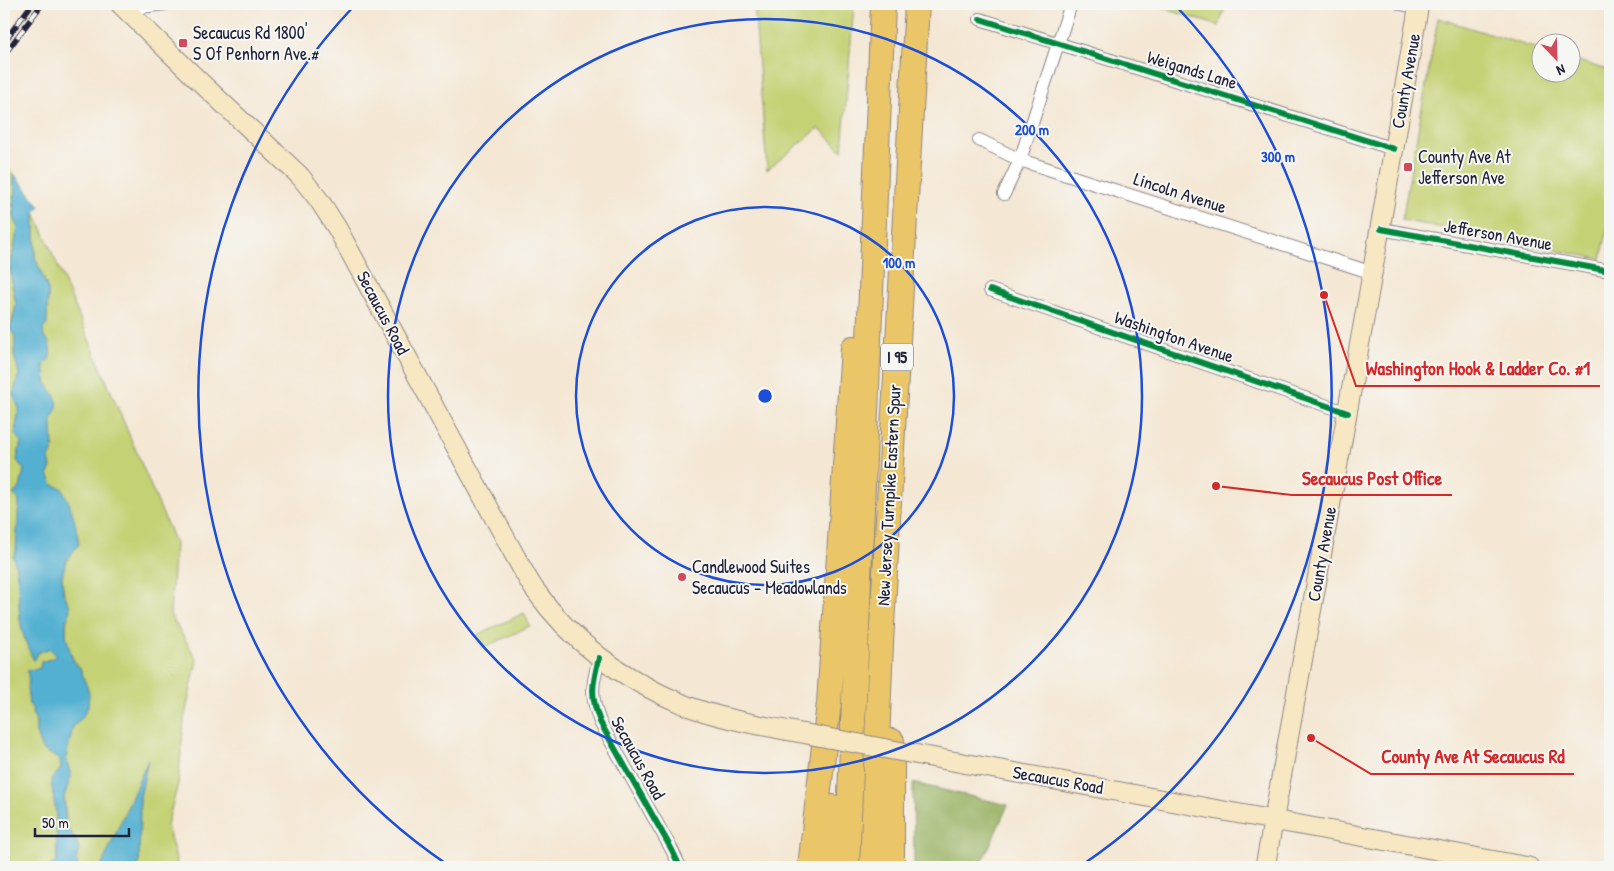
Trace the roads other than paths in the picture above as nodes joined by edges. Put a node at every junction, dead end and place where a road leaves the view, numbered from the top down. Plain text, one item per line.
1 (165, 4) edge
2 (883, 4) edge
3 (917, 4) edge
4 (925, 4) edge
5 (1071, 4) edge
6 (1413, 5) edge
7 (123, 6) edge
8 (980, 19) dead end
9 (1058, 43) junction
10 (913, 71) junction
11 (979, 140) dead end
12 (1394, 149) junction
13 (1020, 160) junction
14 (1004, 194) dead end
15 (1381, 229) junction
16 (873, 233) junction
17 (1610, 271) edge
18 (1373, 273) junction
19 (990, 290) dead end
20 (1348, 413) junction
21 (858, 580) junction
22 (881, 643) junction
23 (599, 658) junction
24 (1273, 820) junction
25 (680, 867) edge
26 (810, 867) edge
27 (828, 867) edge
28 (847, 867) edge
29 (872, 867) edge
30 (892, 867) edge
31 (1265, 867) edge
32 (1529, 867) edge

1 - 7 street
2 - 16 highway, New Jersey Turnpike Eastern Spur / I 95
3 - 10 highway, New Jersey Turnpike Eastern Spur / I 95
4 - 10 highway
5 - 9 street
6 - 12 main road, County Avenue
7 - 23 main road, Secaucus Road
8 - 9 street, Weigands Lane
9 - 12 street, Weigands Lane
9 - 13 street
10 - 22 highway, New Jersey Turnpike Eastern Spur / I 95
11 - 13 street, Lincoln Avenue
12 - 15 main road, County Avenue
13 - 14 street
13 - 18 street, Lincoln Avenue
15 - 17 street, Jefferson Avenue
15 - 18 main road, County Avenue
16 - 21 highway, New Jersey Turnpike Eastern Spur / I 95
16 - 26 highway
18 - 20 main road, County Avenue
19 - 20 street, Washington Avenue
20 - 24 main road, County Avenue
21 - 27 highway
21 - 28 highway, New Jersey Turnpike Eastern Spur / I 95
22 - 29 highway, New Jersey Turnpike Eastern Spur / I 95
22 - 30 highway
23 - 24 main road, Secaucus Road, bridge
23 - 25 street, Secaucus Road
24 - 31 main road, County Avenue
24 - 32 main road, Secaucus Road

